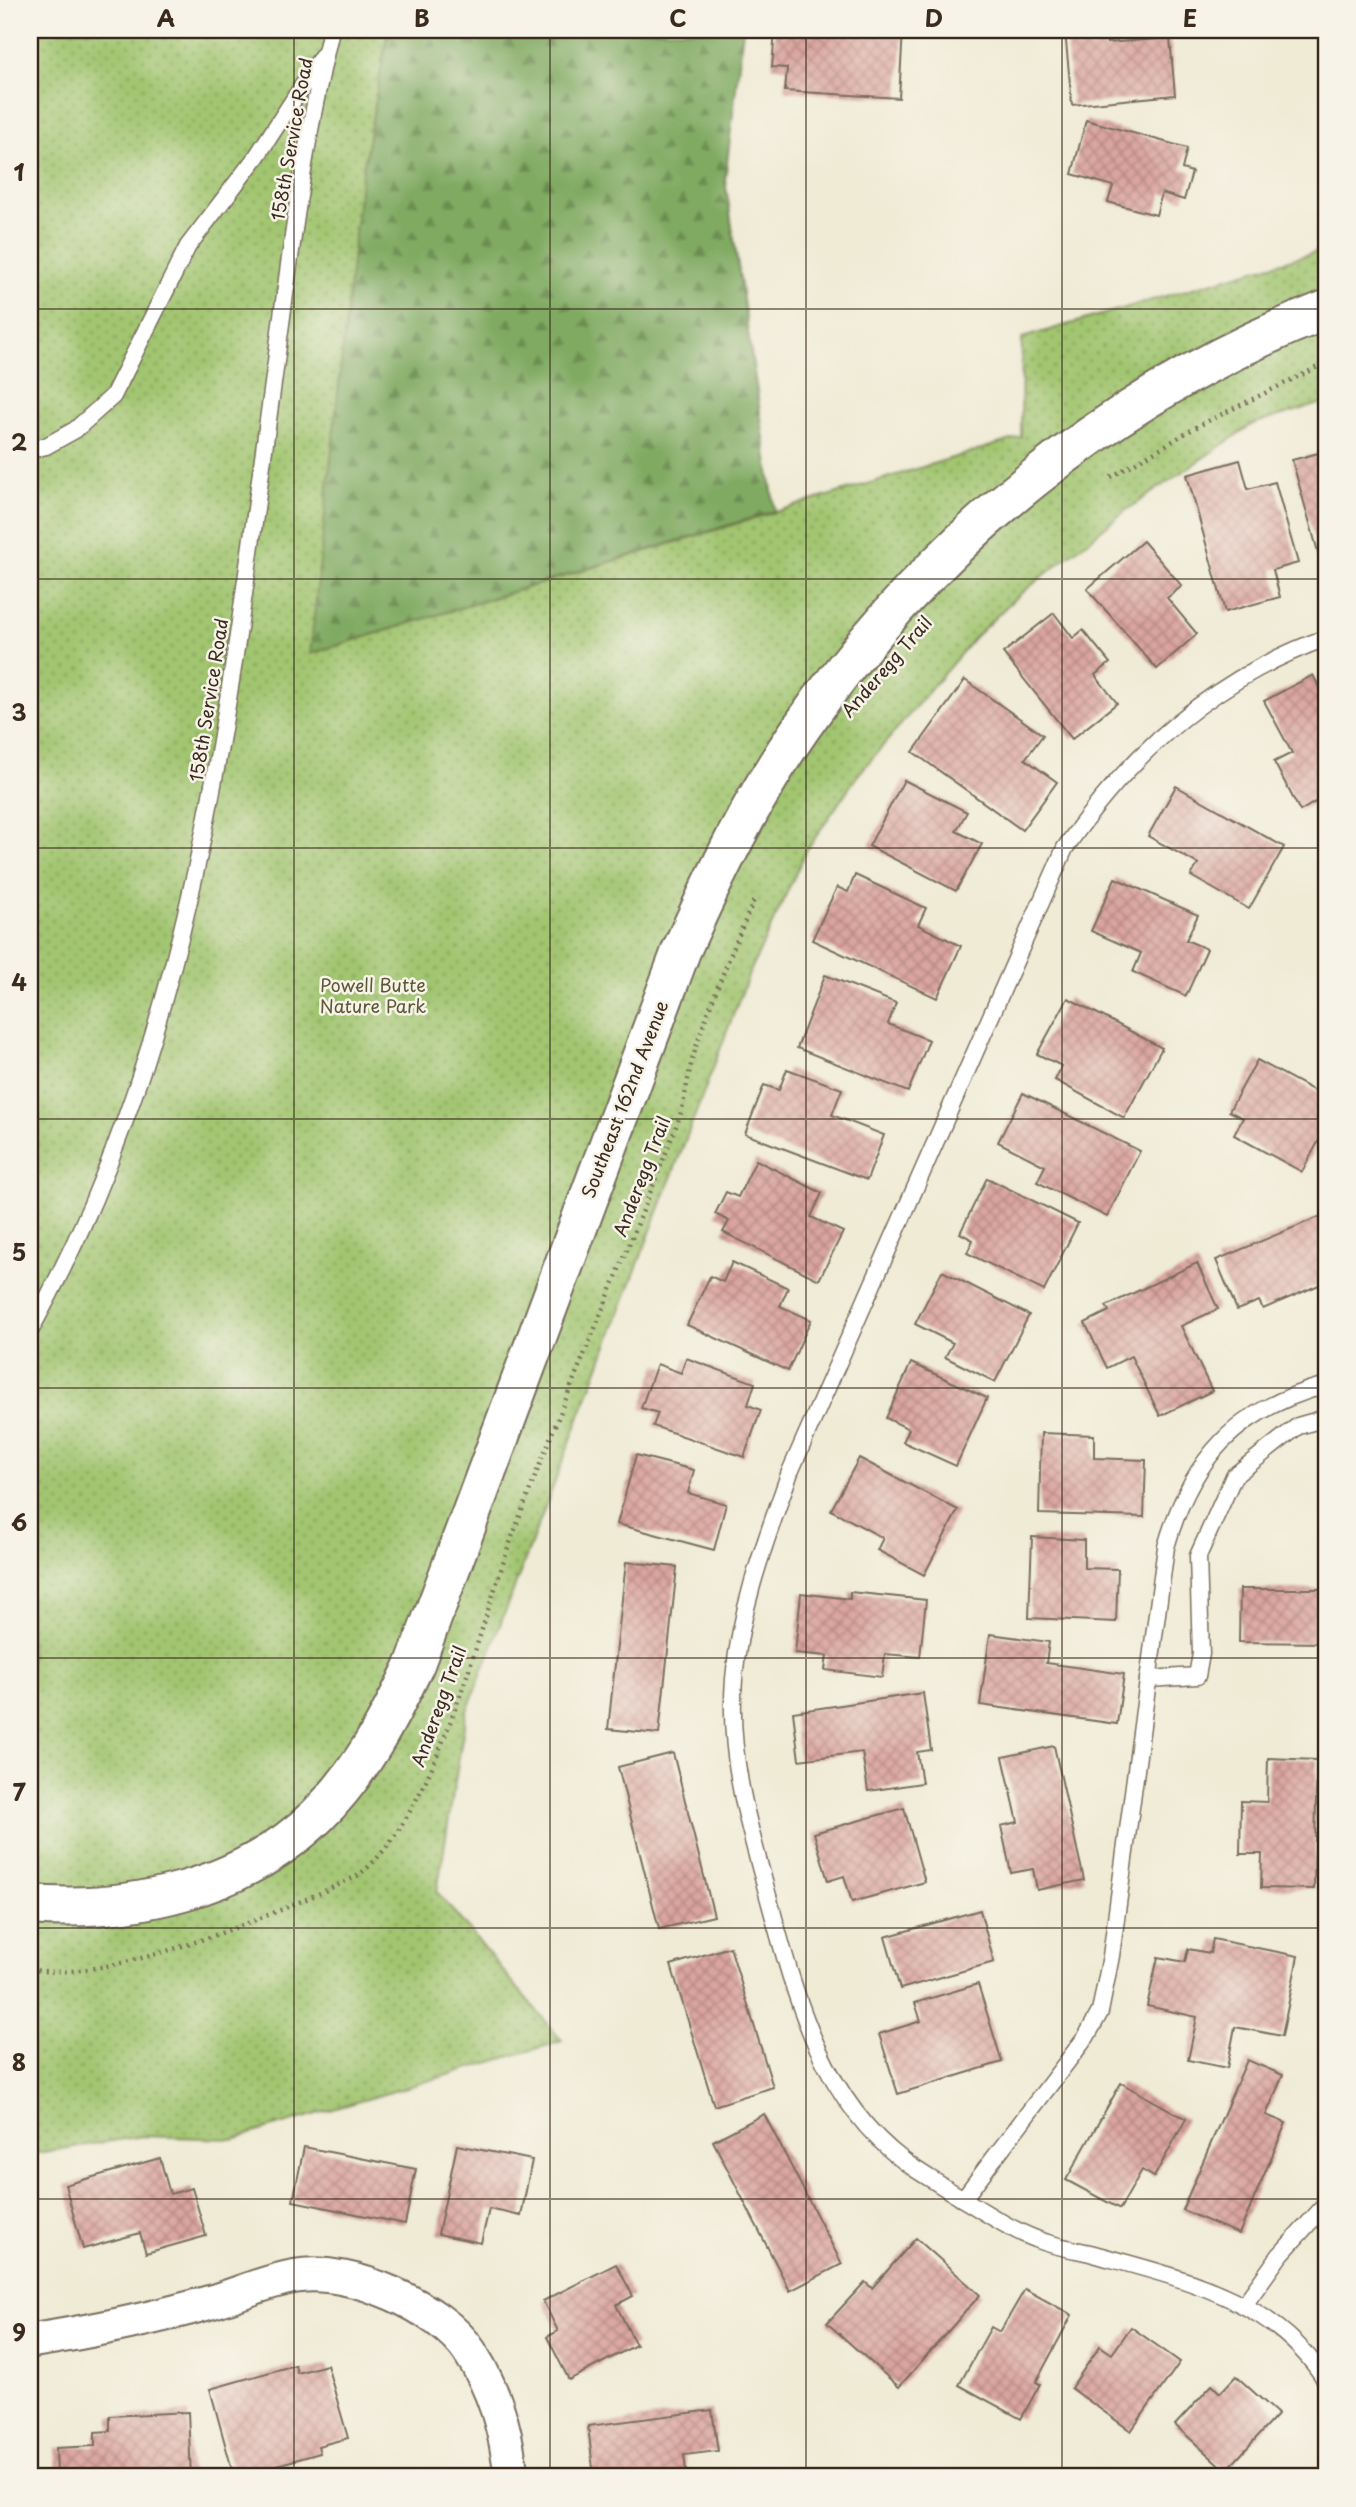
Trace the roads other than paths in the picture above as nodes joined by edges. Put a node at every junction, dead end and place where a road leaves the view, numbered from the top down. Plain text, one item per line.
1 (331, 30) edge
2 (326, 49) junction
3 (1326, 310) edge
4 (30, 450) edge
5 (1326, 638) edge
6 (30, 1331) edge
7 (1326, 1385) edge
8 (1326, 1418) edge
9 (1148, 1679) junction
10 (30, 1905) edge
11 (963, 2199) junction
12 (1326, 2204) edge
13 (1244, 2305) junction
14 (30, 2341) edge
15 (1326, 2381) edge
16 (510, 2466) edge

1 - 2 lane, 158th Service Road
2 - 4 lane, 158th Service Road
2 - 6 lane, 158th Service Road
3 - 10 street, Southeast 162nd Avenue
5 - 11 lane
7 - 9 lane
8 - 9 lane
9 - 11 lane
11 - 13 lane
12 - 13 lane
13 - 15 lane
14 - 16 street

